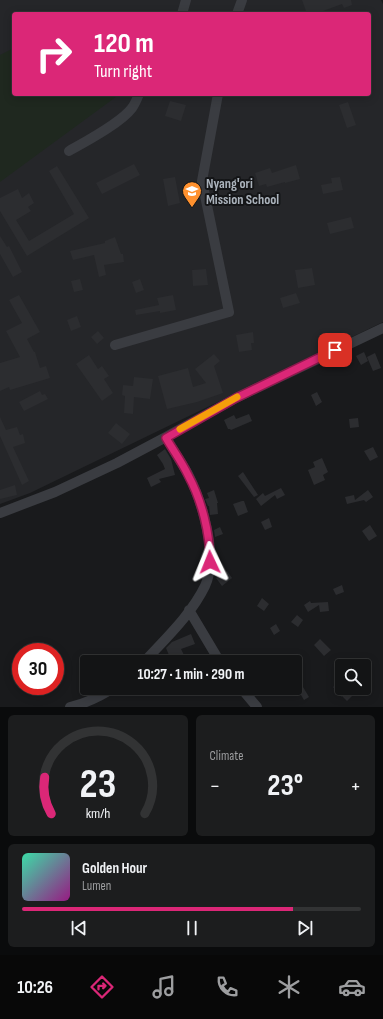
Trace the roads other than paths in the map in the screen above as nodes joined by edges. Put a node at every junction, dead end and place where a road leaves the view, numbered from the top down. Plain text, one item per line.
1 (186, 0) edge
2 (242, 0) edge
3 (183, 12) edge
4 (238, 12) edge
5 (138, 96) edge
6 (218, 96) edge
7 (69, 151) dead end
8 (383, 328) edge
9 (115, 345) dead end
10 (166, 438) junction
11 (0, 513) edge
12 (189, 610) junction
13 (150, 655) edge
14 (216, 655) edge
15 (101, 695) edge
16 (247, 695) edge
17 (70, 707) edge
18 (257, 707) edge

1 - 3 street
2 - 4 street
5 - 7 street
6 - 9 street
8 - 10 street
10 - 11 street
10 - 12 street
12 - 13 street
12 - 14 street
15 - 17 street
16 - 18 street

